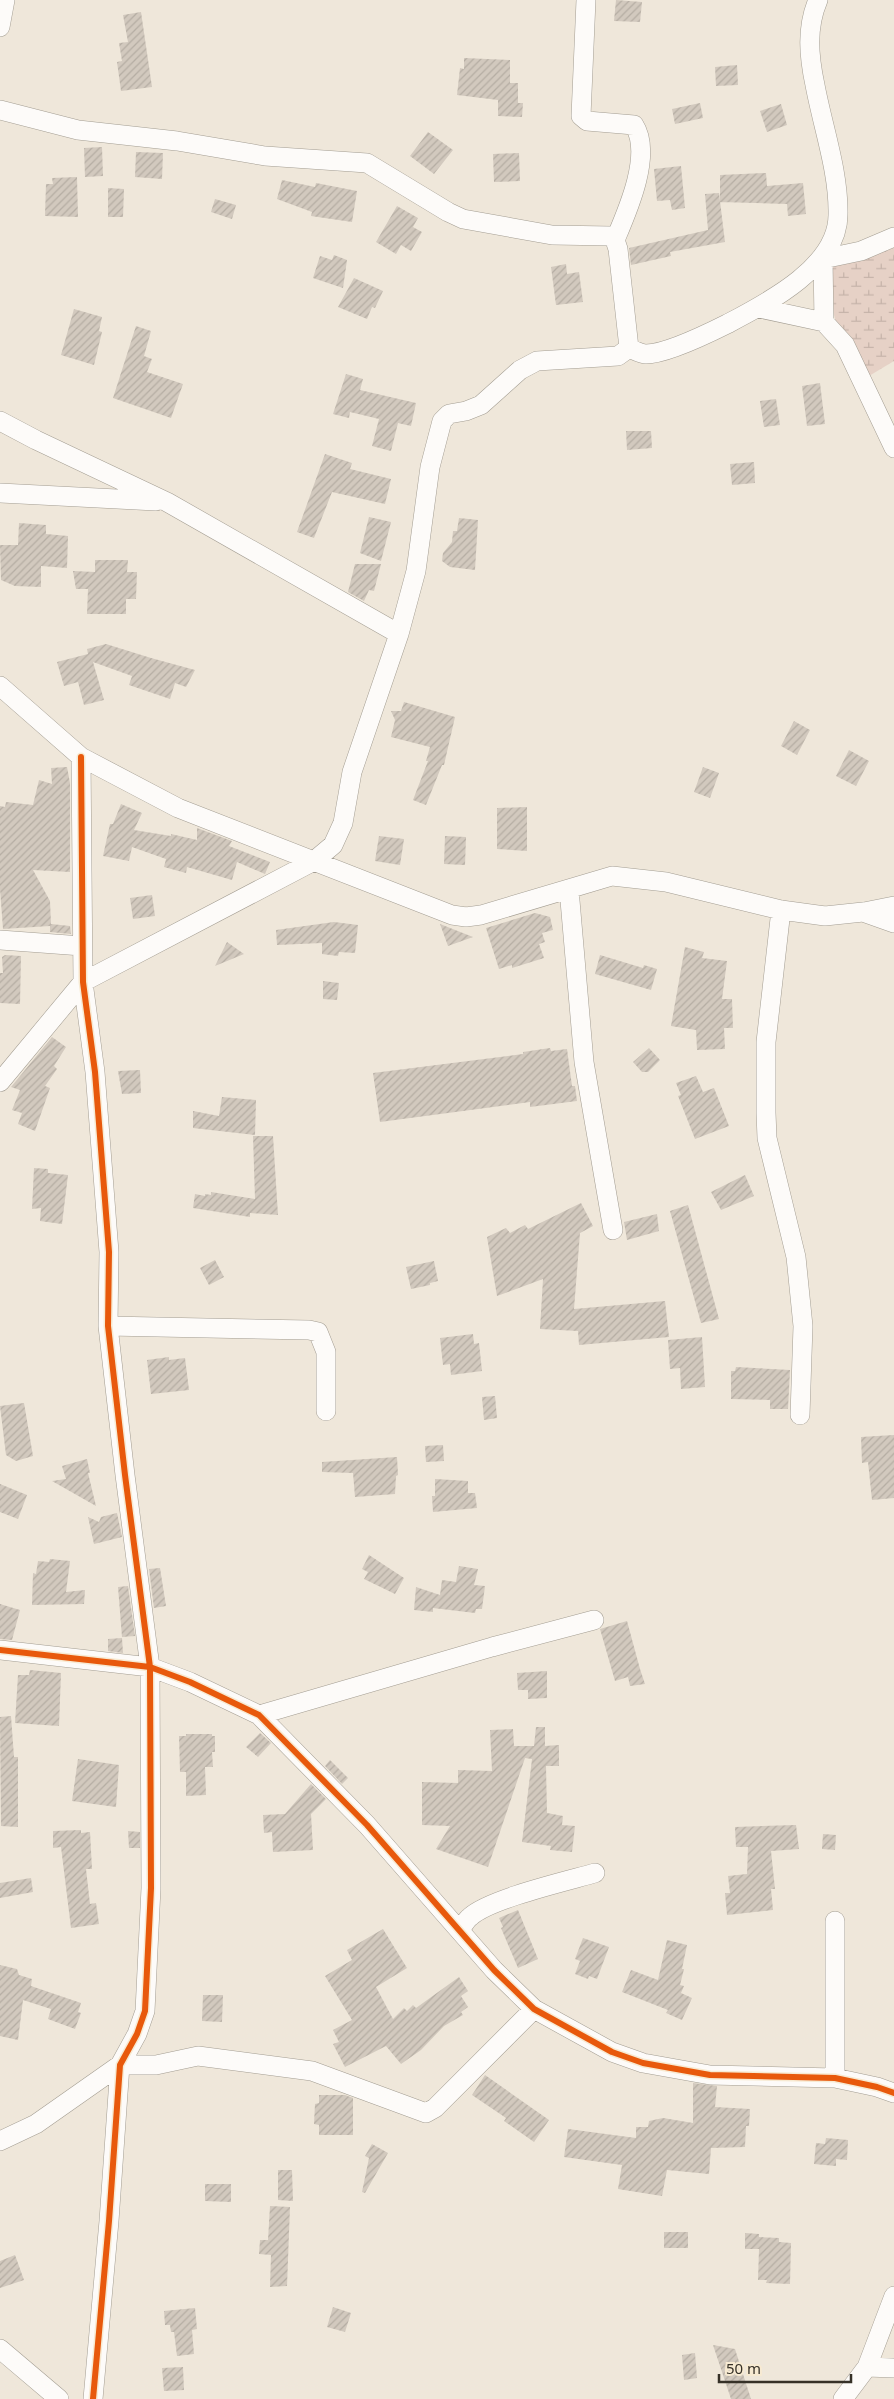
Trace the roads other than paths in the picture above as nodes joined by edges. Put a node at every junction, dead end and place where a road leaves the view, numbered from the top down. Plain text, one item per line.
1 (5, 0) edge
2 (586, 0) edge
3 (818, 0) edge
4 (0, 27) edge
5 (0, 110) edge
6 (894, 237) edge
7 (615, 240) junction
8 (822, 259) junction
9 (759, 308) junction
10 (824, 322) junction
11 (629, 348) junction
12 (0, 421) edge
13 (894, 448) edge
14 (0, 493) edge
15 (167, 502) junction
16 (399, 634) junction
17 (0, 686) edge
18 (79, 756) junction
19 (314, 861) junction
20 (569, 889) junction
21 (894, 906) edge
22 (781, 910) junction
23 (863, 912) junction
24 (894, 923) edge
25 (0, 940) edge
26 (82, 946) junction
27 (83, 982) junction
28 (0, 1082) edge
29 (614, 1230) dead end
30 (108, 1326) junction
31 (326, 1411) dead end
32 (800, 1416) dead end
33 (594, 1620) dead end
34 (0, 1650) edge
35 (150, 1666) junction
36 (259, 1715) junction
37 (595, 1873) dead end
38 (834, 1921) dead end
39 (460, 1930) junction
40 (534, 2009) junction
41 (120, 2065) junction
42 (835, 2078) junction
43 (894, 2093) edge
44 (0, 2141) edge
45 (894, 2296) edge
46 (0, 2349) edge
47 (866, 2367) junction
48 (894, 2368) edge
49 (59, 2399) edge
50 (93, 2399) edge
51 (843, 2399) edge

1 - 4 street
2 - 7 street
3 - 8 street
5 - 7 street
6 - 8 street
7 - 11 street
8 - 9 street
8 - 10 street
9 - 10 street
9 - 11 street
10 - 13 street
11 - 16 street
12 - 15 street
14 - 15 street
15 - 16 street
16 - 19 street
17 - 18 street
18 - 19 street
18 - 26 street
18 - 27 street
19 - 20 street
19 - 27 street
20 - 22 street
20 - 29 street
21 - 23 street
22 - 23 street
22 - 32 street
23 - 24 street
25 - 26 street
26 - 27 street
27 - 28 street
27 - 30 street
30 - 31 street
30 - 35 street
33 - 36 street
34 - 35 street
35 - 36 street
35 - 41 street
36 - 39 street
37 - 39 street
38 - 42 street
39 - 40 street
40 - 41 street
40 - 42 street
41 - 44 street
41 - 50 street
42 - 43 street
45 - 47 street
46 - 49 street
47 - 48 street
47 - 51 street

